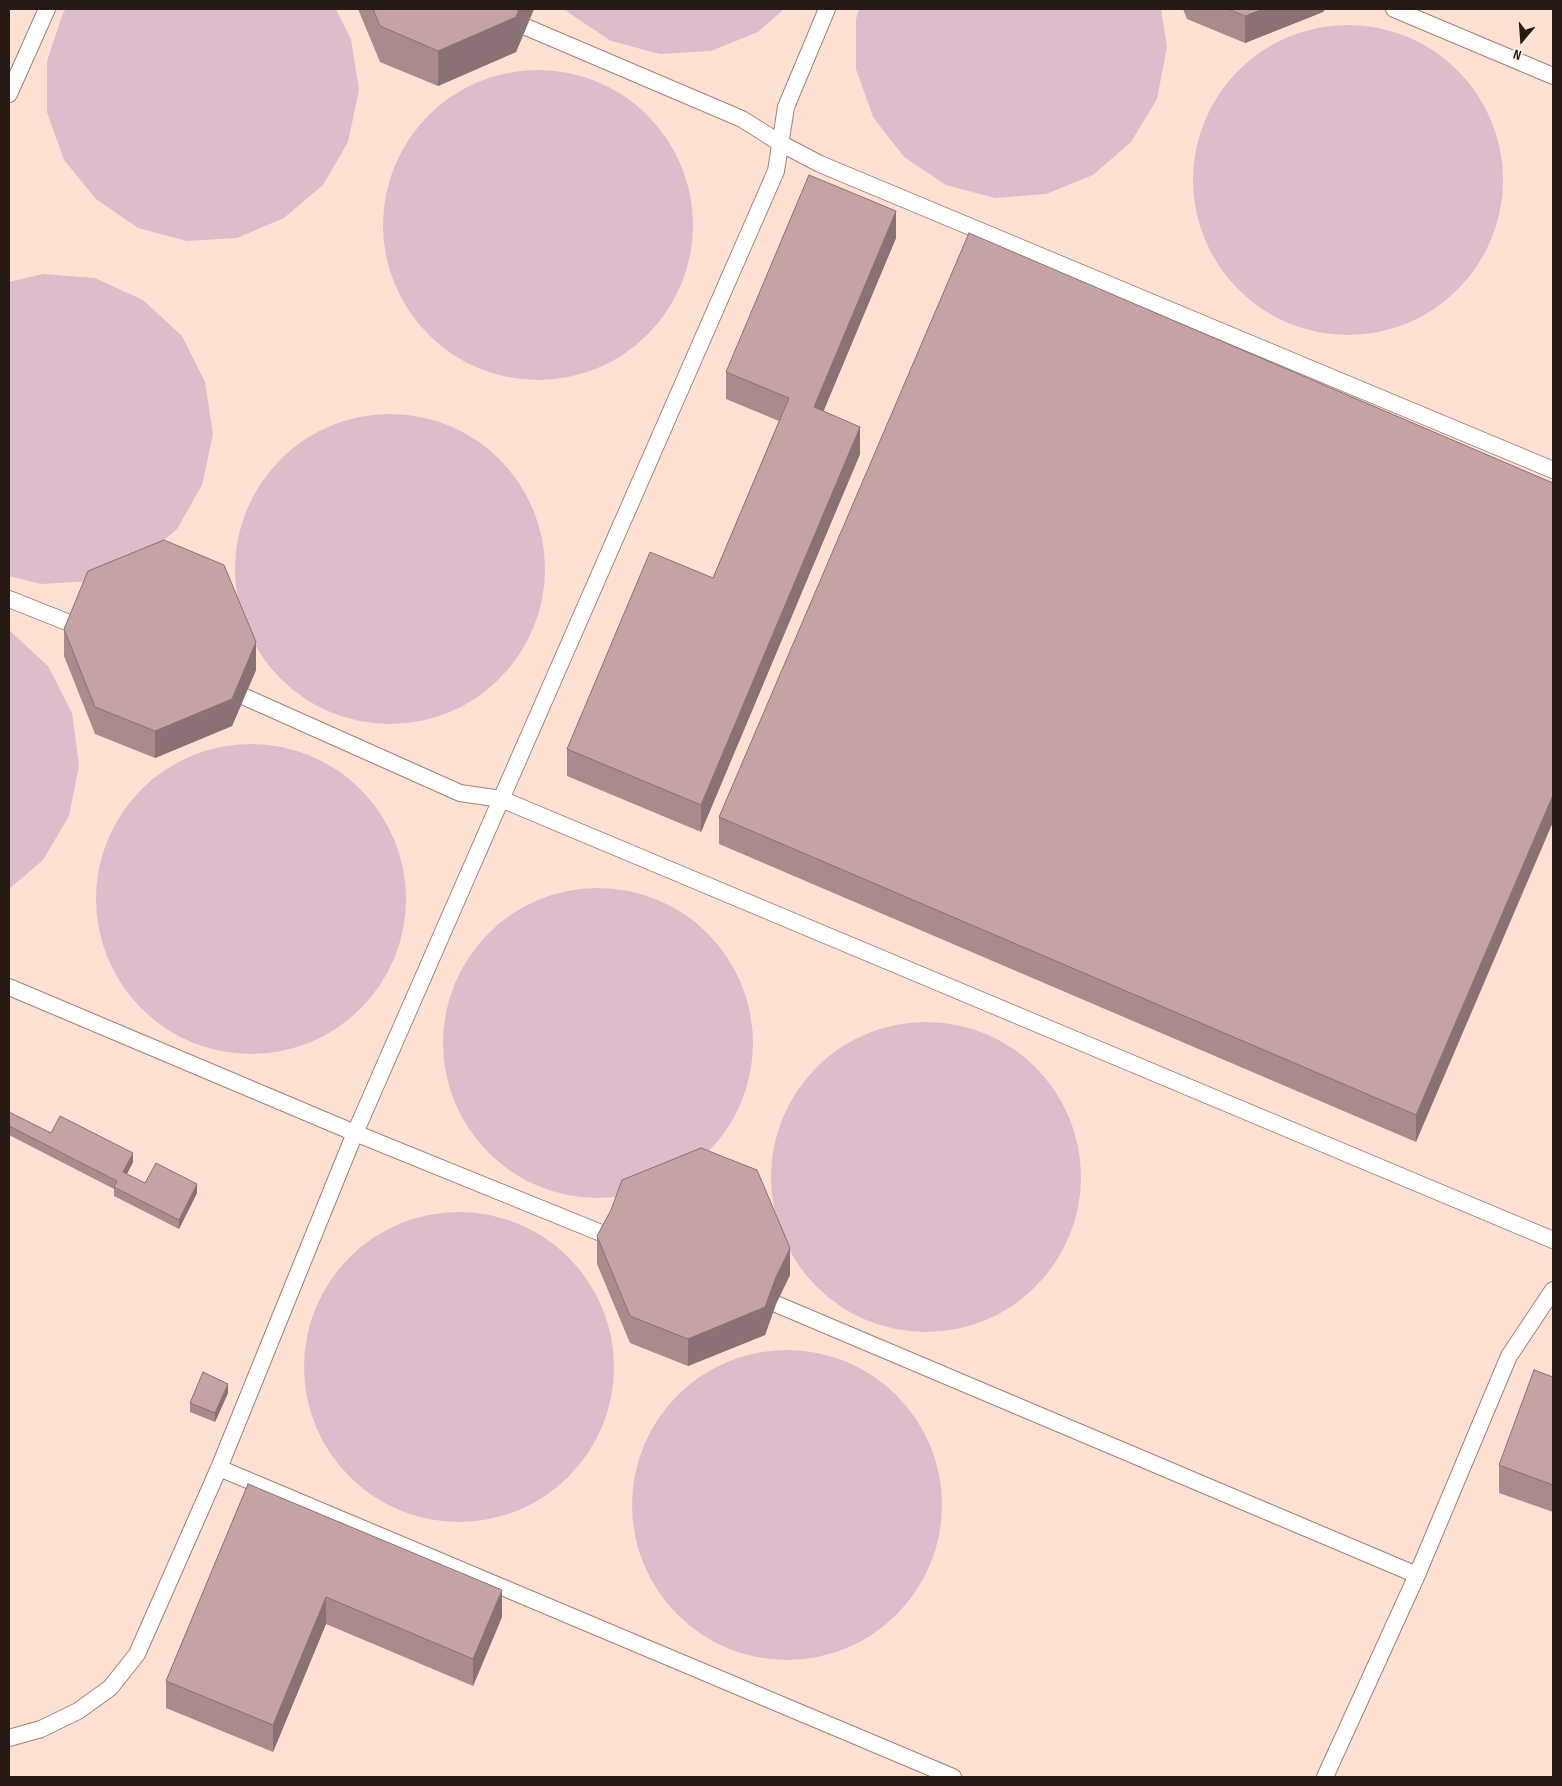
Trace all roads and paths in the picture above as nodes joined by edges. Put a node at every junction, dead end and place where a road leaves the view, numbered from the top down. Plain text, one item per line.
1 (47, 9) edge
2 (828, 9) edge
3 (1394, 9) edge
4 (526, 27) dead end
5 (1553, 76) edge
6 (9, 94) edge
7 (780, 143) junction
8 (1553, 470) edge
9 (9, 599) edge
10 (77, 626) edge
11 (245, 697) edge
12 (501, 798) junction
13 (9, 987) edge
14 (355, 1133) junction
15 (611, 1237) edge
16 (1553, 1240) edge
17 (1553, 1290) edge
18 (776, 1304) edge
19 (219, 1468) junction
20 (1417, 1575) junction
21 (9, 1738) edge
22 (953, 1777) edge
23 (1325, 1777) edge

1 - 6 lane
2 - 7 lane
3 - 5 lane
4 - 7 lane
7 - 8 lane
7 - 12 lane
9 - 10 lane
11 - 12 lane
12 - 14 lane
12 - 16 lane
13 - 14 lane
14 - 15 lane
14 - 19 lane
17 - 20 lane
18 - 20 lane
19 - 21 lane
19 - 22 lane
20 - 23 lane

